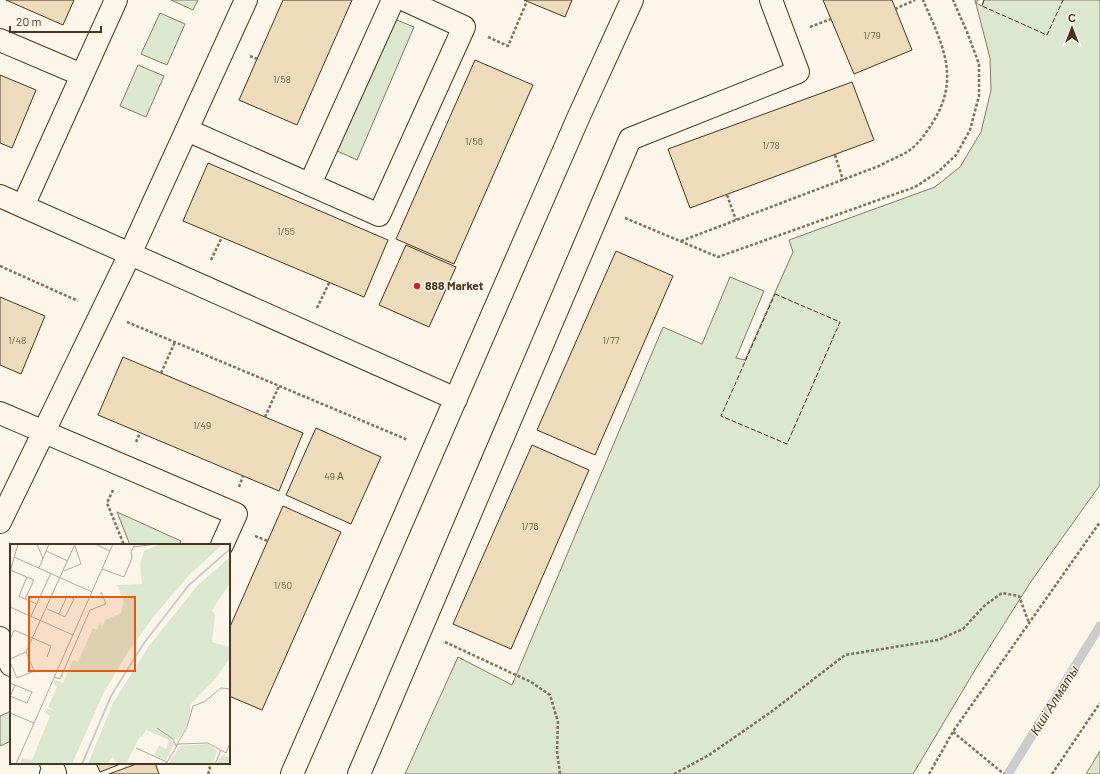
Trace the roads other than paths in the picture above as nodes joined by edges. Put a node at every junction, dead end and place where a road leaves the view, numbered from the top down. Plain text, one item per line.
1 (116, 0) edge
2 (246, 0) edge
3 (393, 0) edge
4 (405, 0) edge
5 (632, 0) edge
6 (771, 0) edge
7 (0, 40) edge
8 (82, 75) junction
9 (187, 130) junction
10 (310, 184) junction
11 (0, 196) edge
12 (23, 206) junction
13 (130, 254) junction
14 (456, 399) junction
15 (0, 413) edge
16 (44, 432) junction
17 (0, 522) edge
18 (222, 544) edge
19 (0, 638) edge
20 (10, 663) edge
21 (51, 764) edge
22 (52, 774) edge
23 (292, 774) edge
24 (359, 774) edge

1 - 8 street
2 - 9 street
3 - 10 street
4 - 10 street
5 - 14 street
6 - 24 street
7 - 8 street
8 - 12 street
9 - 10 street
9 - 13 street
11 - 12 street
12 - 13 street
13 - 14 street
13 - 16 street
14 - 23 street
15 - 16 street
16 - 17 street
16 - 18 street
19 - 20 street
21 - 22 street

